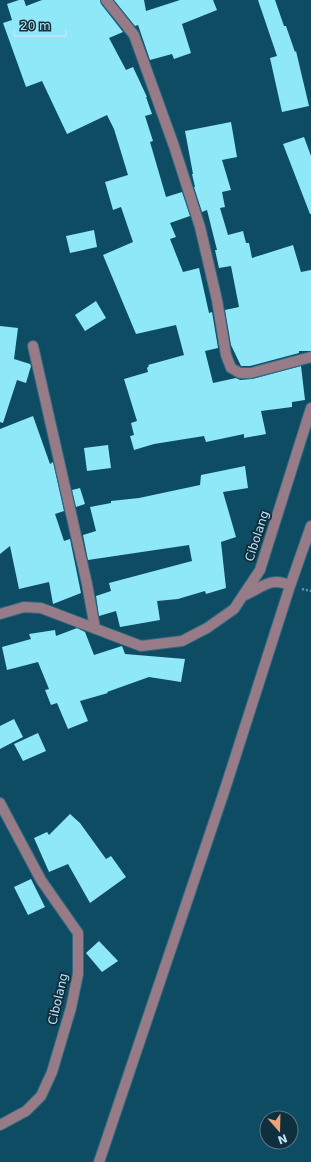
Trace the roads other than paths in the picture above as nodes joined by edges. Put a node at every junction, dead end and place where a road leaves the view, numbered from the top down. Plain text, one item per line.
1 (106, 0) edge
2 (33, 346) dead end
3 (311, 357) edge
4 (311, 408) edge
5 (311, 526) edge
6 (290, 586) junction
7 (243, 596) junction
8 (0, 614) edge
9 (95, 628) junction
10 (0, 803) edge
11 (0, 1125) edge
12 (98, 1162) edge

1 - 3 street
2 - 9 street
4 - 7 street, Cibolang
5 - 6 street
6 - 7 street
6 - 12 street
7 - 9 street, Cibolang
8 - 9 street, Cibolang
10 - 11 street, Cibolang

